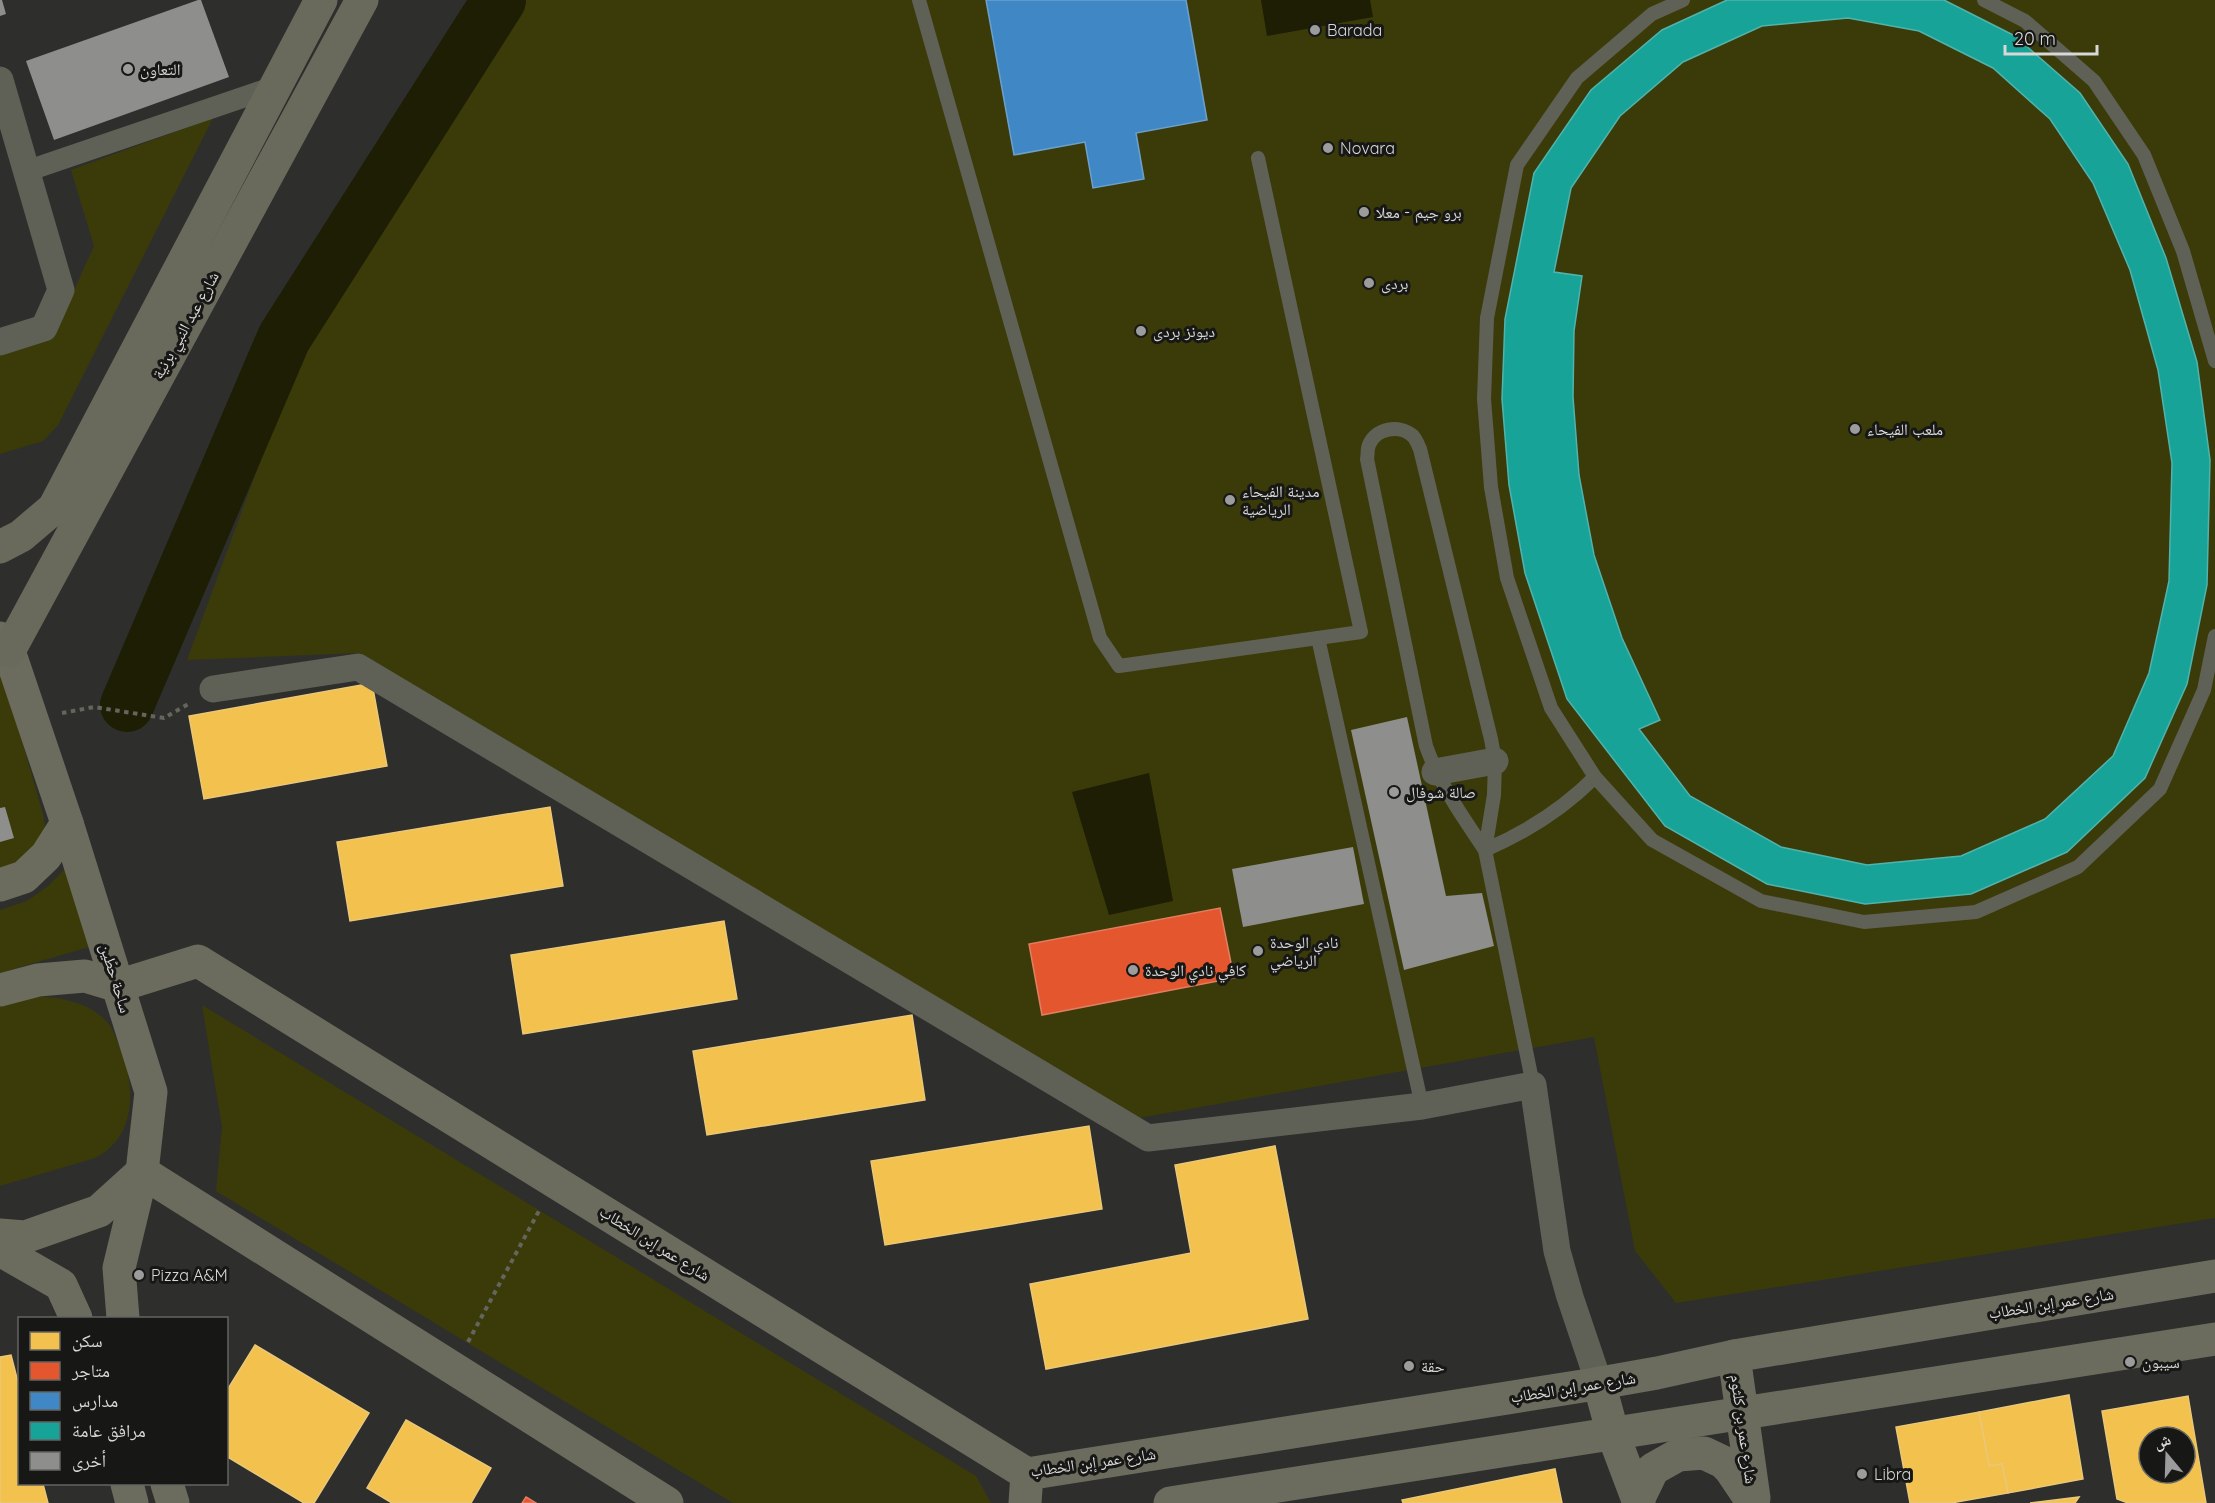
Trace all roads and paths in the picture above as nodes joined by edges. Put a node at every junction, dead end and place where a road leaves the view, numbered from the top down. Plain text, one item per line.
1 (321, 0) edge
2 (362, 0) edge
3 (919, 0) edge
4 (1683, 0) edge
5 (1984, 0) edge
6 (0, 80) edge
7 (276, 86) junction
8 (1258, 158) dead end
9 (27, 171) junction
10 (0, 342) edge
11 (2215, 361) edge
12 (0, 547) edge
13 (2215, 636) edge
14 (1318, 638) junction
15 (4, 644) edge
16 (213, 689) joint
17 (31, 718) junction
18 (1495, 761) junction
19 (1435, 772) junction
20 (1595, 777) junction
21 (68, 824) junction
22 (1485, 850) junction
23 (0, 885) edge
24 (118, 986) junction
25 (0, 990) edge
26 (1533, 1085) junction
27 (1422, 1106) junction
28 (142, 1172) junction
29 (555, 1181) junction
30 (0, 1235) edge
31 (0, 1250) edge
32 (2215, 1276) edge
33 (76, 1317) edge
34 (123, 1317) edge
35 (2215, 1339) edge
36 (2215, 1346) edge
37 (1734, 1356) junction
38 (453, 1369) junction
39 (1599, 1383) junction
40 (1743, 1412) junction
41 (1613, 1434) junction
42 (127, 1485) edge
43 (167, 1485) edge
44 (1026, 1489) edge
45 (1639, 1502) edge
46 (132, 1503) edge
47 (173, 1503) edge
48 (667, 1503) edge
49 (1170, 1503) edge
50 (1754, 1503) edge

1 - 7 main road, شارع عبد النبي برنية
2 - 15 main road, شارع عبد النبي برنية
3 - 14 lane
4 - 20 lane
5 - 11 lane
6 - 9 street
7 - 9 street
7 - 12 main road, شارع عبد النبي برنية
8 - 14 lane
9 - 10 street
13 - 20 lane
14 - 27 lane
15 - 17 main road, ساحة حطّين
16 - 17 path
16 - 27 street
17 - 21 main road, ساحة حطّين
18 - 19 street
18 - 19 lane
18 - 22 lane
19 - 22 lane
20 - 22 lane
21 - 23 main road
21 - 24 main road, ساحة حطّين
22 - 26 lane
24 - 25 main road
24 - 28 main road, ساحة حطّين
24 - 29 main road, شارع عمر إبن الخطاب
26 - 27 street
26 - 39 street
28 - 30 main road
28 - 34 main road, ساحة حطّين
28 - 38 main road
29 - 38 path
29 - 44 main road, شارع عمر إبن الخطاب
31 - 33 main road
32 - 37 main road, شارع عمر إبن الخطاب
35 - 36 street
35 - 40 main road
37 - 39 main road, شارع عمر إبن الخطاب
37 - 40 main road, شارع عمر بن كلثوم
38 - 48 main road
39 - 41 main road
39 - 44 main road, شارع عمر إبن الخطاب
40 - 41 main road
40 - 50 main road, شارع عمر بن كلثوم
41 - 45 main road
41 - 49 main road
42 - 46 main road
43 - 47 main road
45 - 50 main road

